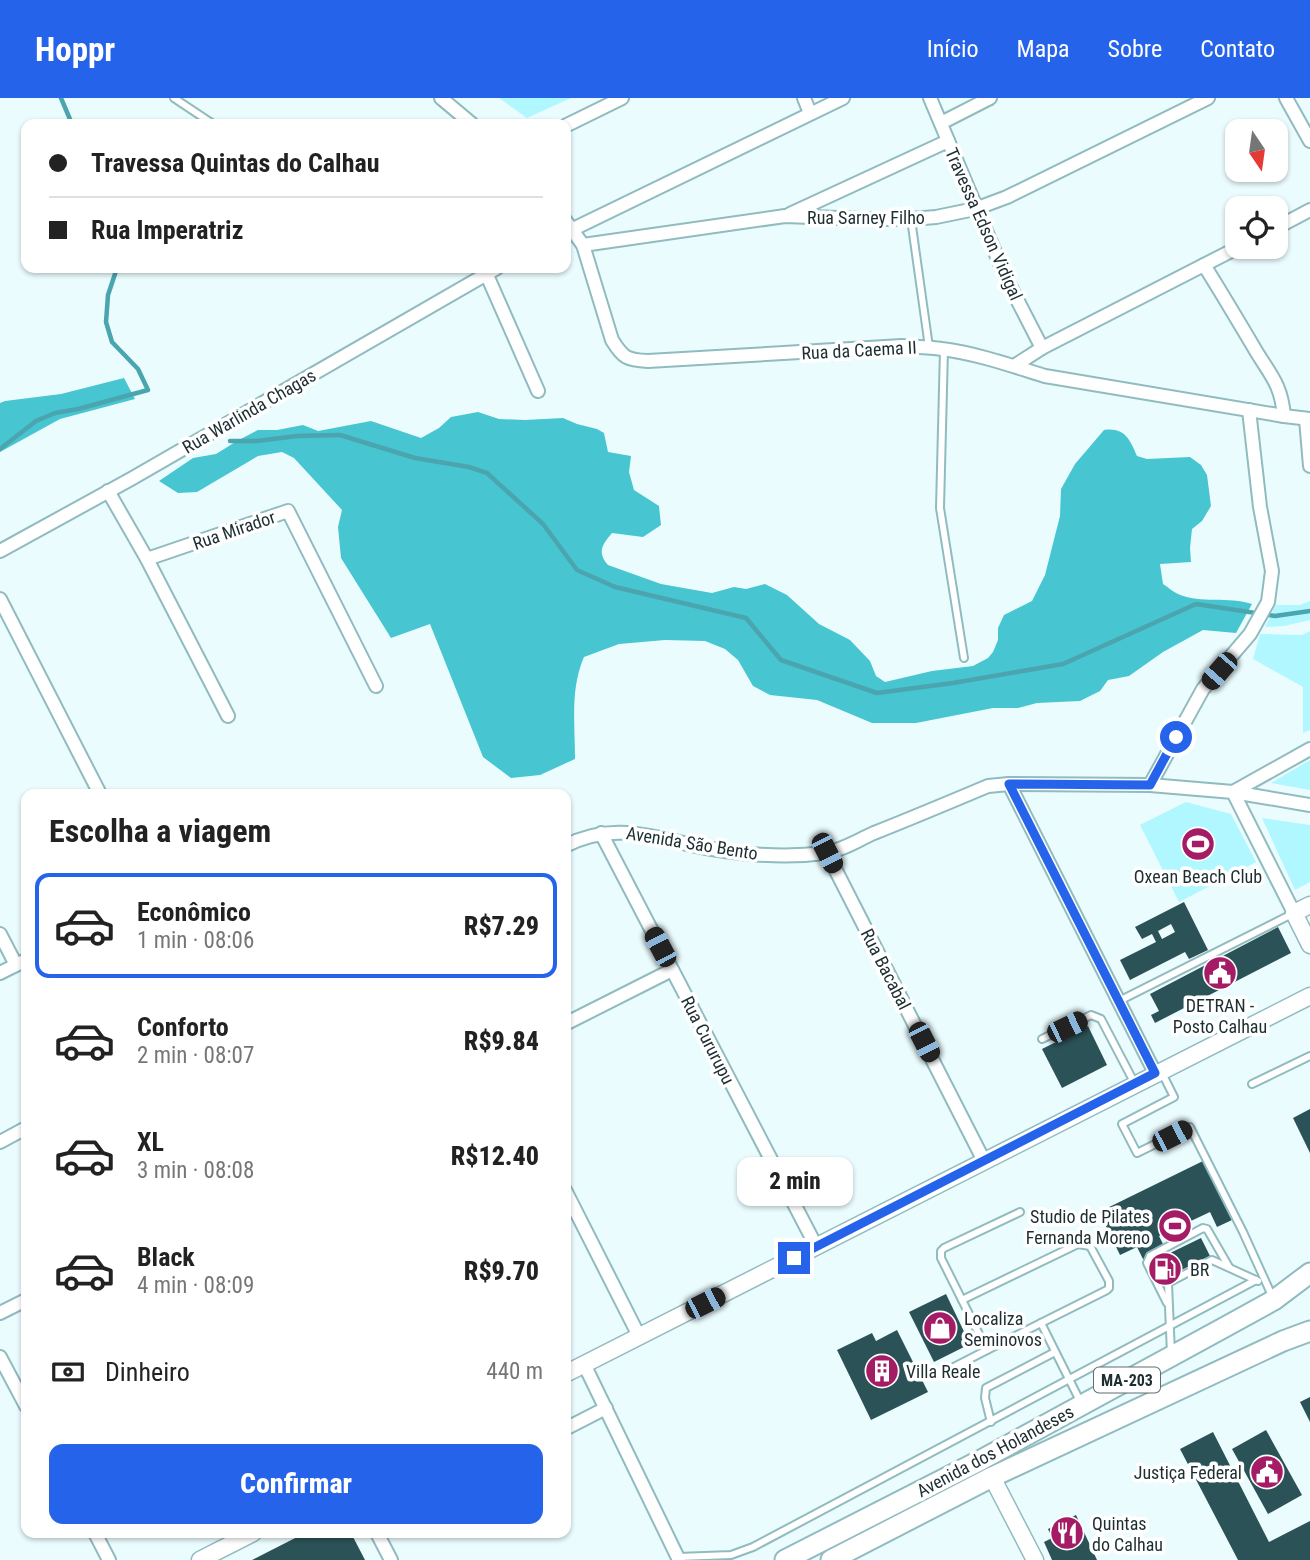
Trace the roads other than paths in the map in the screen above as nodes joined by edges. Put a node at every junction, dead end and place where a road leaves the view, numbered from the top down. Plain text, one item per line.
1 (174, 98) edge
2 (440, 98) edge
3 (622, 98) edge
4 (803, 98) edge
5 (843, 98) edge
6 (930, 98) edge
7 (990, 98) edge
8 (1208, 98) edge
9 (1286, 98) edge
10 (810, 113) junction
11 (206, 119) edge
12 (466, 119) edge
13 (571, 123) edge
14 (942, 123) junction
15 (948, 141) junction
16 (1310, 141) edge
17 (975, 209) junction
18 (1310, 210) edge
19 (785, 216) junction
20 (911, 219) junction
21 (1288, 222) edge
22 (571, 227) edge
23 (571, 231) edge
24 (583, 245) junction
25 (1225, 254) edge
26 (1204, 265) junction
27 (489, 273) edge
28 (493, 273) edge
29 (929, 347) junction
30 (1042, 348) junction
31 (944, 349) junction
32 (1014, 366) junction
33 (538, 391) dead end
34 (1248, 410) junction
35 (1284, 416) junction
36 (1308, 419) edge
37 (1310, 466) edge
38 (108, 491) junction
39 (0, 551) edge
40 (147, 559) junction
41 (0, 599) edge
42 (964, 658) dead end
43 (376, 686) dead end
44 (228, 716) dead end
45 (1310, 749) edge
46 (1009, 784) junction
47 (1150, 785) junction
48 (97, 789) edge
49 (1233, 792) junction
50 (1310, 805) edge
51 (601, 833) junction
52 (571, 843) edge
53 (827, 853) junction
54 (1310, 905) edge
55 (1294, 913) junction
56 (0, 934) edge
57 (1310, 945) edge
58 (21, 962) edge
59 (672, 970) junction
60 (0, 973) edge
61 (1310, 996) edge
62 (1119, 1001) junction
63 (571, 1021) edge
64 (1042, 1039) dead end
65 (1310, 1056) edge
66 (1158, 1072) junction
67 (1135, 1084) junction
68 (1252, 1084) dead end
69 (21, 1131) edge
70 (0, 1142) edge
71 (984, 1161) junction
72 (571, 1202) edge
73 (1020, 1212) dead end
74 (816, 1246) junction
75 (1230, 1269) junction
76 (1310, 1273) edge
77 (1256, 1280) junction
78 (1310, 1281) edge
79 (1270, 1292) junction
80 (962, 1300) junction
81 (21, 1303) edge
82 (1169, 1306) junction
83 (0, 1314) edge
84 (1041, 1323) junction
85 (1169, 1327) junction
86 (1310, 1329) edge
87 (639, 1336) junction
88 (987, 1350) junction
89 (1055, 1352) junction
90 (1171, 1356) junction
91 (0, 1357) edge
92 (584, 1364) junction
93 (950, 1369) dead end
94 (571, 1371) edge
95 (1069, 1380) junction
96 (0, 1385) edge
97 (15, 1385) junction
98 (21, 1396) edge
99 (1082, 1405) junction
100 (606, 1408) junction
101 (990, 1422) junction
102 (571, 1426) edge
103 (992, 1477) junction
104 (98, 1538) edge
105 (243, 1538) edge
106 (380, 1538) edge
107 (677, 1559) edge
108 (109, 1560) edge
109 (200, 1560) edge
110 (391, 1560) edge
111 (785, 1560) edge
112 (831, 1560) edge
113 (1035, 1560) edge

1 - 11 lane
2 - 12 street
3 - 13 street
4 - 10 street
5 - 10 street
6 - 14 street, Travessa Edson Vidigal
7 - 14 street
8 - 17 street, Rua Sarney Filho
9 - 16 street
10 - 22 street
14 - 15 street, Travessa Edson Vidigal
15 - 17 street, Travessa Edson Vidigal
15 - 19 street
17 - 20 street, Rua Sarney Filho
17 - 30 street, Travessa Edson Vidigal
18 - 21 street
19 - 20 street, Rua Sarney Filho
19 - 24 street, Rua Sarney Filho
20 - 29 lane
23 - 24 street, Rua da Caema II
24 - 29 street, Rua da Caema II
25 - 26 street
26 - 30 street
26 - 35 street
27 - 38 street, Rua Warlinda Chagas
28 - 33 street
29 - 31 street, Rua da Caema II
30 - 32 street
31 - 32 street, Rua da Caema II
31 - 42 lane
32 - 34 street, Rua da Caema II
34 - 35 street, Rua da Caema II
34 - 47 street
35 - 36 street, Rua da Caema II
36 - 37 street
38 - 39 street, Rua Warlinda Chagas
38 - 40 street
40 - 43 street, Rua Mirador
40 - 44 street
41 - 48 street
45 - 49 street
46 - 47 street, Avenida São Bento
46 - 53 street, Avenida São Bento
46 - 62 street
47 - 49 street, Avenida São Bento
49 - 50 street, Avenida São Bento
49 - 55 street
51 - 52 street, Avenida São Bento
51 - 53 street, Avenida São Bento
51 - 59 street, Rua Cururupu
53 - 71 street, Rua Bacabal
54 - 55 street
55 - 57 street
55 - 62 lane
56 - 58 street
58 - 60 street
59 - 63 street
59 - 74 street, Rua Cururupu
61 - 66 street
62 - 66 street
64 - 67 lane
65 - 68 lane
66 - 67 street
66 - 79 lane
67 - 71 street
69 - 70 street
71 - 74 street
72 - 87 street
73 - 80 lane
74 - 87 street
75 - 77 lane
75 - 82 lane
75 - 82 lane
76 - 79 main road, Avenida dos Holandeses / MA-203
77 - 79 lane
77 - 85 lane
78 - 79 main road
79 - 90 main road, Avenida dos Holandeses / MA-203
80 - 84 lane
80 - 88 lane
81 - 83 street
82 - 85 lane
84 - 88 lane
84 - 89 lane
85 - 90 lane
85 - 95 lane
86 - 103 main road, Avenida dos Holandeses / MA-203
87 - 92 street
88 - 93 lane
89 - 95 lane
89 - 101 lane
90 - 99 main road, Avenida dos Holandeses / MA-203
91 - 97 street
92 - 94 street
92 - 100 street
95 - 99 lane
95 - 101 lane
96 - 97 street
97 - 98 street
99 - 111 main road, Avenida dos Holandeses / MA-203
100 - 102 street
100 - 107 street
101 - 107 lane
103 - 112 main road, Avenida dos Holandeses / MA-203
103 - 113 street
104 - 108 street
105 - 109 street
106 - 110 street

